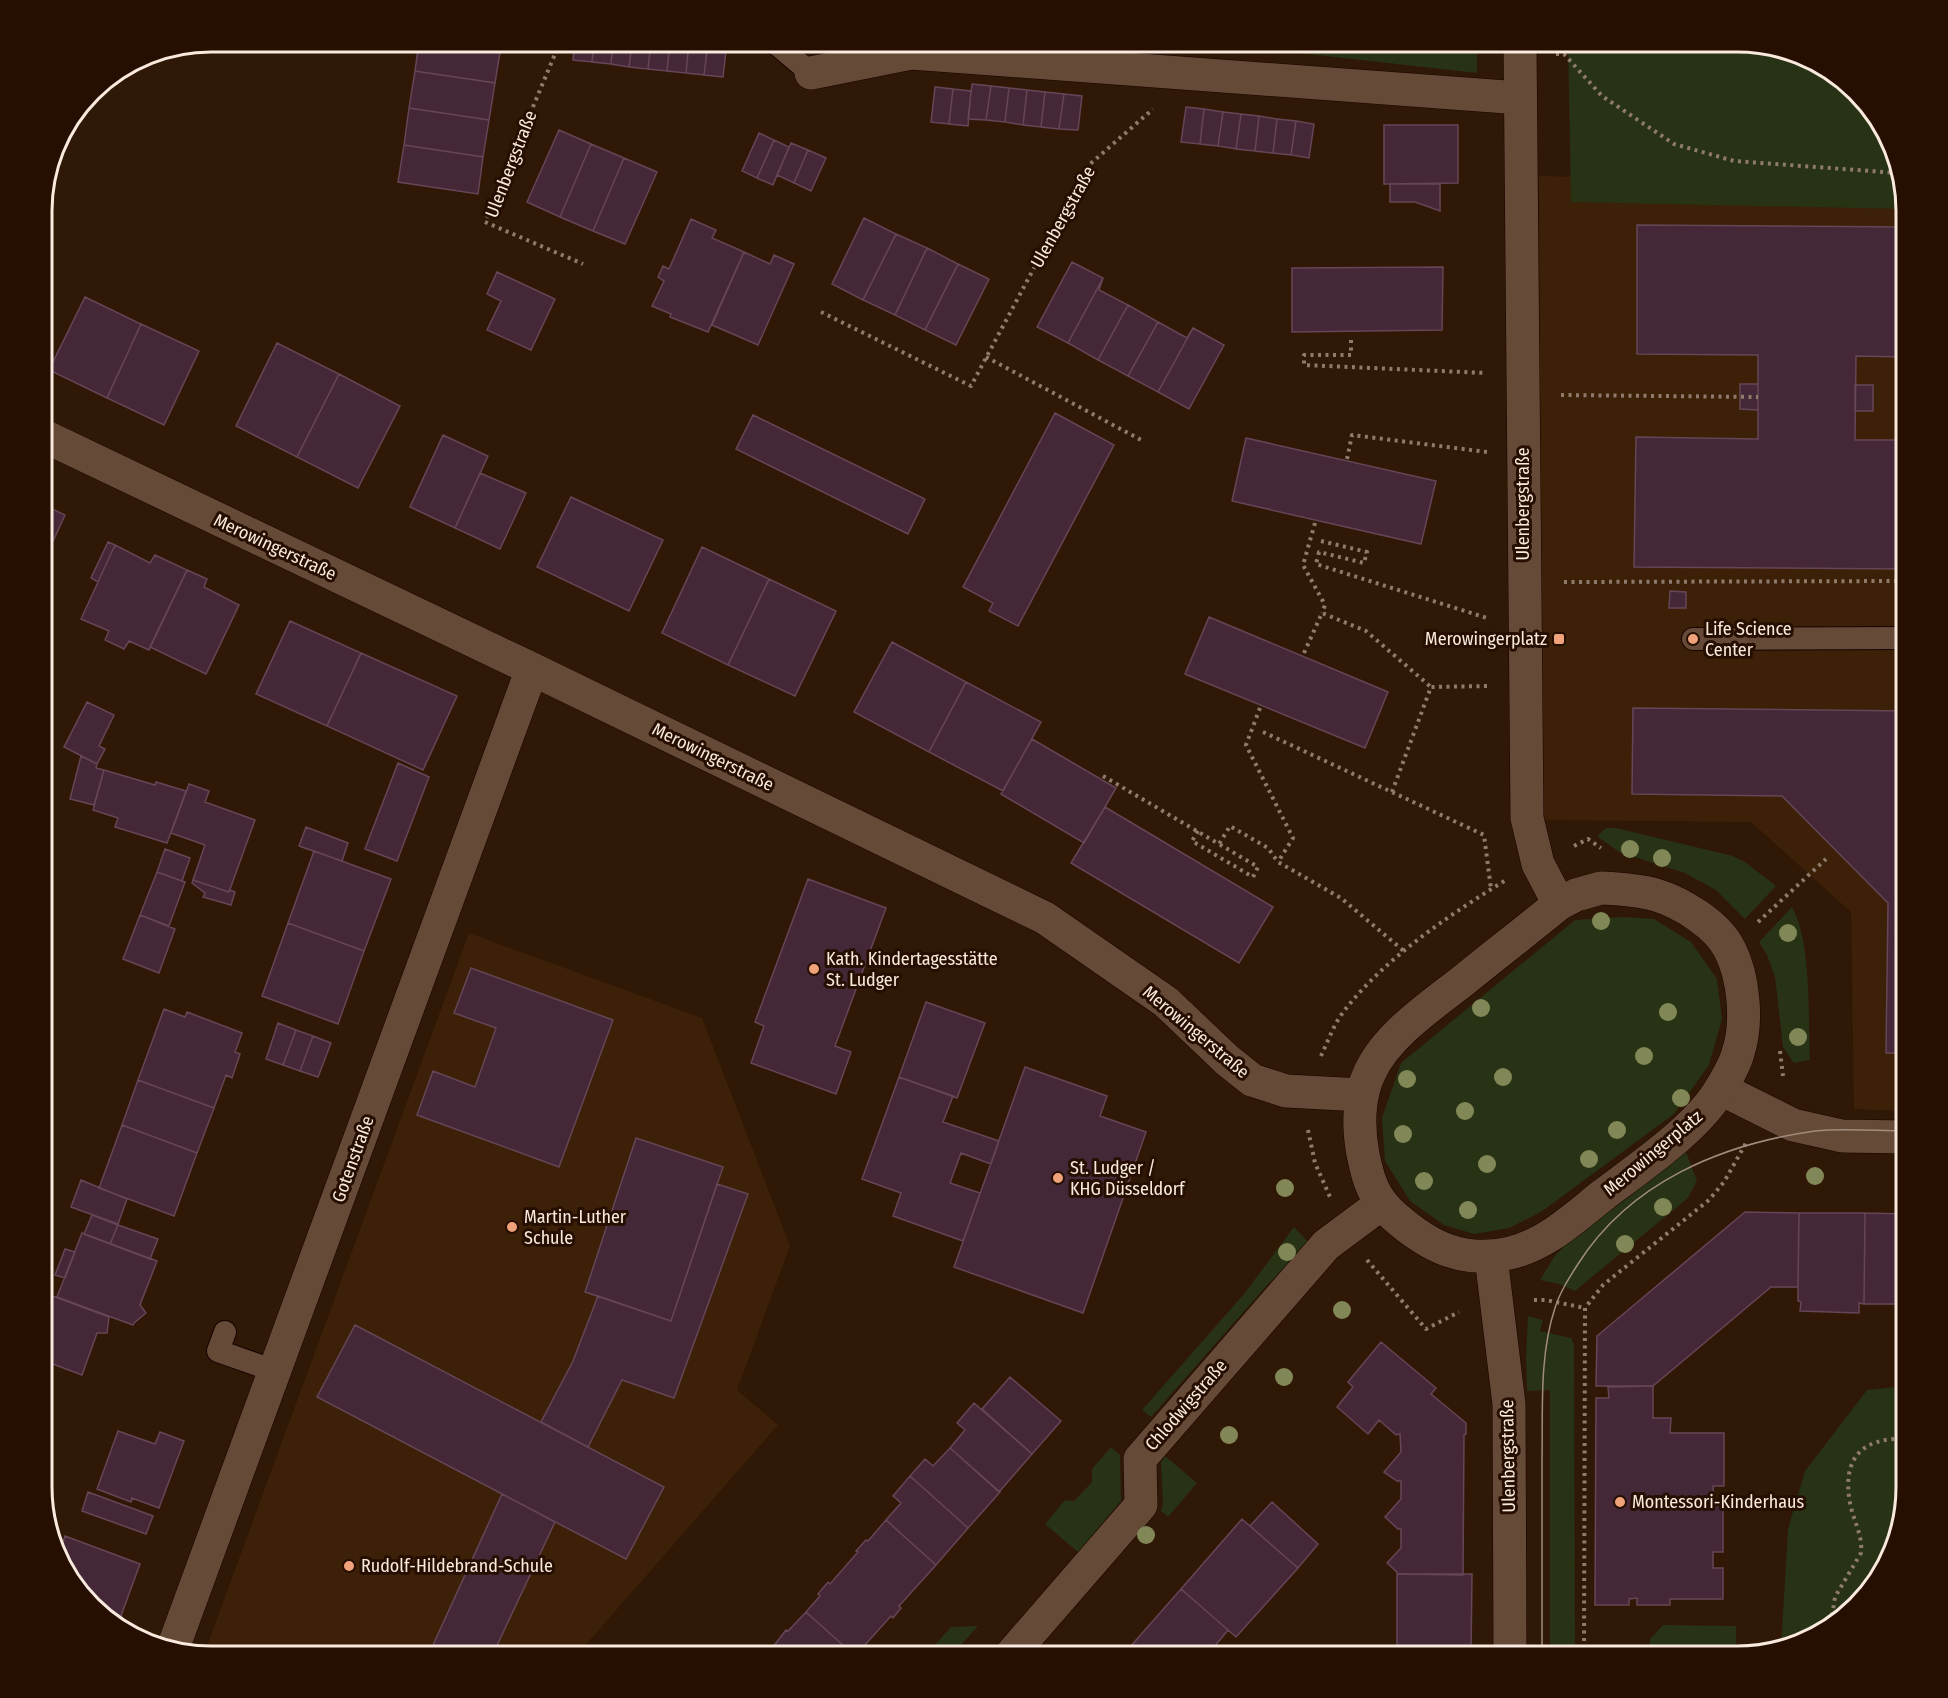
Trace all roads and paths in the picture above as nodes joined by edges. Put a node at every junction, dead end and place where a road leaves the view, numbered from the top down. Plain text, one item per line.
1 (556, 52) edge
2 (786, 52) edge
3 (1520, 52) edge
4 (1549, 52) edge
5 (811, 73) joint
6 (1194, 74) junction
7 (1520, 98) junction
8 (1890, 172) edge
9 (583, 264) dead end
10 (821, 312) dead end
11 (1351, 340) dead end
12 (986, 357) junction
13 (1522, 385) junction
14 (1758, 397) dead end
15 (53, 440) edge
16 (1143, 441) dead end
17 (1523, 457) junction
18 (1347, 459) dead end
19 (1315, 523) dead end
20 (1321, 541) dead end
21 (1895, 581) edge
22 (1524, 582) junction
23 (1322, 613) junction
24 (1525, 629) junction
25 (1895, 638) edge
26 (1693, 639) dead end
27 (1304, 653) dead end
28 (532, 669) junction
29 (1526, 686) junction
30 (1431, 687) junction
31 (1260, 708) dead end
32 (1263, 732) dead end
33 (1103, 776) dead end
34 (1392, 792) junction
35 (1198, 831) junction
36 (1588, 839) dead end
37 (1580, 843) dead end
38 (1219, 844) junction
39 (1826, 859) dead end
40 (1278, 862) junction
41 (1505, 881) dead end
42 (1491, 889) junction
43 (1559, 904) junction
44 (1730, 948) junction
45 (1405, 952) junction
46 (1317, 1063) dead end
47 (1721, 1089) junction
48 (1362, 1095) junction
49 (1308, 1127) dead end
50 (1896, 1137) edge
51 (1736, 1162) dead end
52 (1331, 1198) dead end
53 (1381, 1204) junction
54 (1363, 1254) dead end
55 (1491, 1257) junction
56 (1534, 1300) dead end
57 (1585, 1308) junction
58 (1458, 1312) dead end
59 (225, 1332) dead end
60 (274, 1371) junction
61 (1896, 1440) edge
62 (1833, 1612) edge
63 (176, 1641) edge
64 (1019, 1646) edge
65 (1510, 1646) edge
66 (1584, 1646) edge

1 - 9 path, Ulenbergstraße
2 - 5 lane
3 - 7 street, Ulenbergstraße
4 - 8 path
5 - 6 street
6 - 7 street
6 - 12 path, Ulenbergstraße
7 - 13 street, Ulenbergstraße
10 - 12 path, Ulenbergstraße
11 - 13 path
12 - 16 path
13 - 14 path
13 - 17 street, Ulenbergstraße
15 - 28 street, Merowingerstraße
17 - 18 path
17 - 22 street, Ulenbergstraße
19 - 23 path
20 - 24 path
21 - 22 path
22 - 24 street, Ulenbergstraße
23 - 27 path
23 - 30 path
24 - 29 street, Ulenbergstraße
25 - 26 lane
28 - 48 street, Merowingerstraße
28 - 60 street, Gotenstraße
29 - 30 path
29 - 43 street, Ulenbergstraße
30 - 34 path
31 - 40 path
32 - 34 path
33 - 35 path
34 - 42 path
35 - 38 path
35 - 38 path
36 - 37 path
38 - 40 path
39 - 44 path
40 - 45 path
41 - 42 path
42 - 45 path
43 - 44 street, Merowingerplatz
43 - 48 street, Merowingerplatz
44 - 47 street, Merowingerplatz
45 - 46 path
47 - 50 street
47 - 55 street, Merowingerplatz
48 - 53 street, Merowingerplatz
49 - 52 path
51 - 57 path
53 - 55 street, Merowingerplatz
53 - 64 street, Chlodwigstraße
54 - 58 path
55 - 65 street, Ulenbergstraße
56 - 57 path
57 - 66 path
59 - 60 lane
60 - 63 street, Gotenstraße
61 - 62 path

